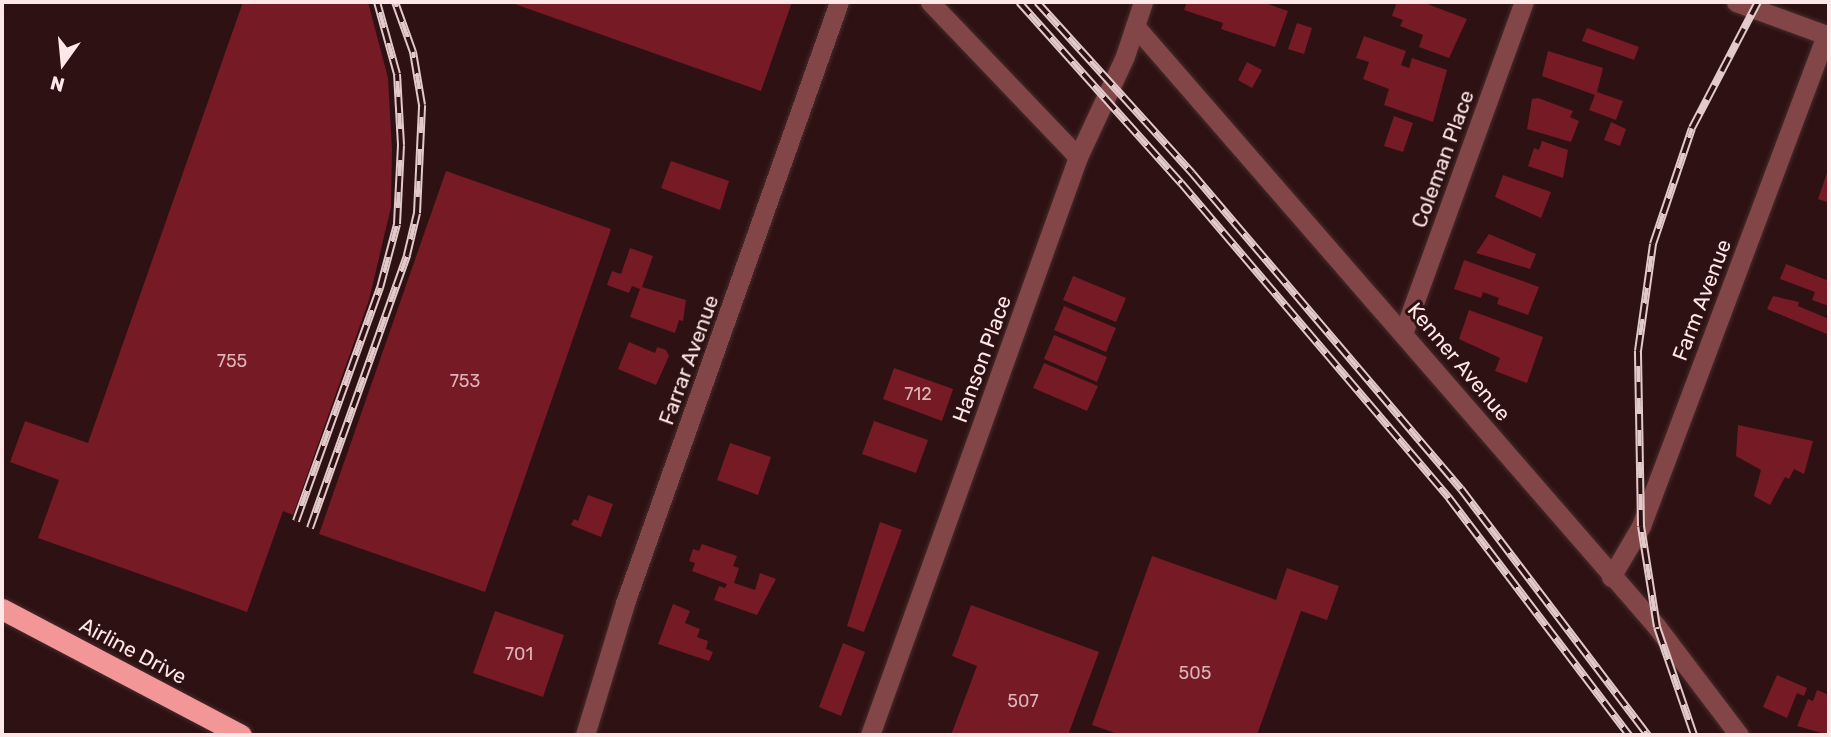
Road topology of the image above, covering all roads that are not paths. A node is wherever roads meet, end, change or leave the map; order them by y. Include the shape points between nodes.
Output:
1 (839, 2) edge
2 (930, 2) edge
3 (1143, 2) edge
4 (1524, 2) edge
5 (1736, 2) edge
6 (1135, 26) junction
7 (1828, 35) edge
8 (1078, 157) junction
9 (1404, 331) junction
10 (1611, 577) junction
11 (2, 610) edge
12 (241, 735) edge
13 (585, 735) edge
14 (870, 735) edge
15 (1739, 735) edge

1 - 13 street, Farrar Avenue via 625,603
2 - 8 street
3 - 6 street, Hanson Place
4 - 9 street, Coleman Place
5 - 7 street
6 - 8 street, Hanson Place
6 - 9 street, Kenner Avenue
7 - 10 street, Farm Avenue via 1641,526
8 - 14 street, Hanson Place
9 - 10 street, Kenner Avenue
10 - 15 street, Kenner Avenue via 1657,627
11 - 12 highway, Airline Drive

